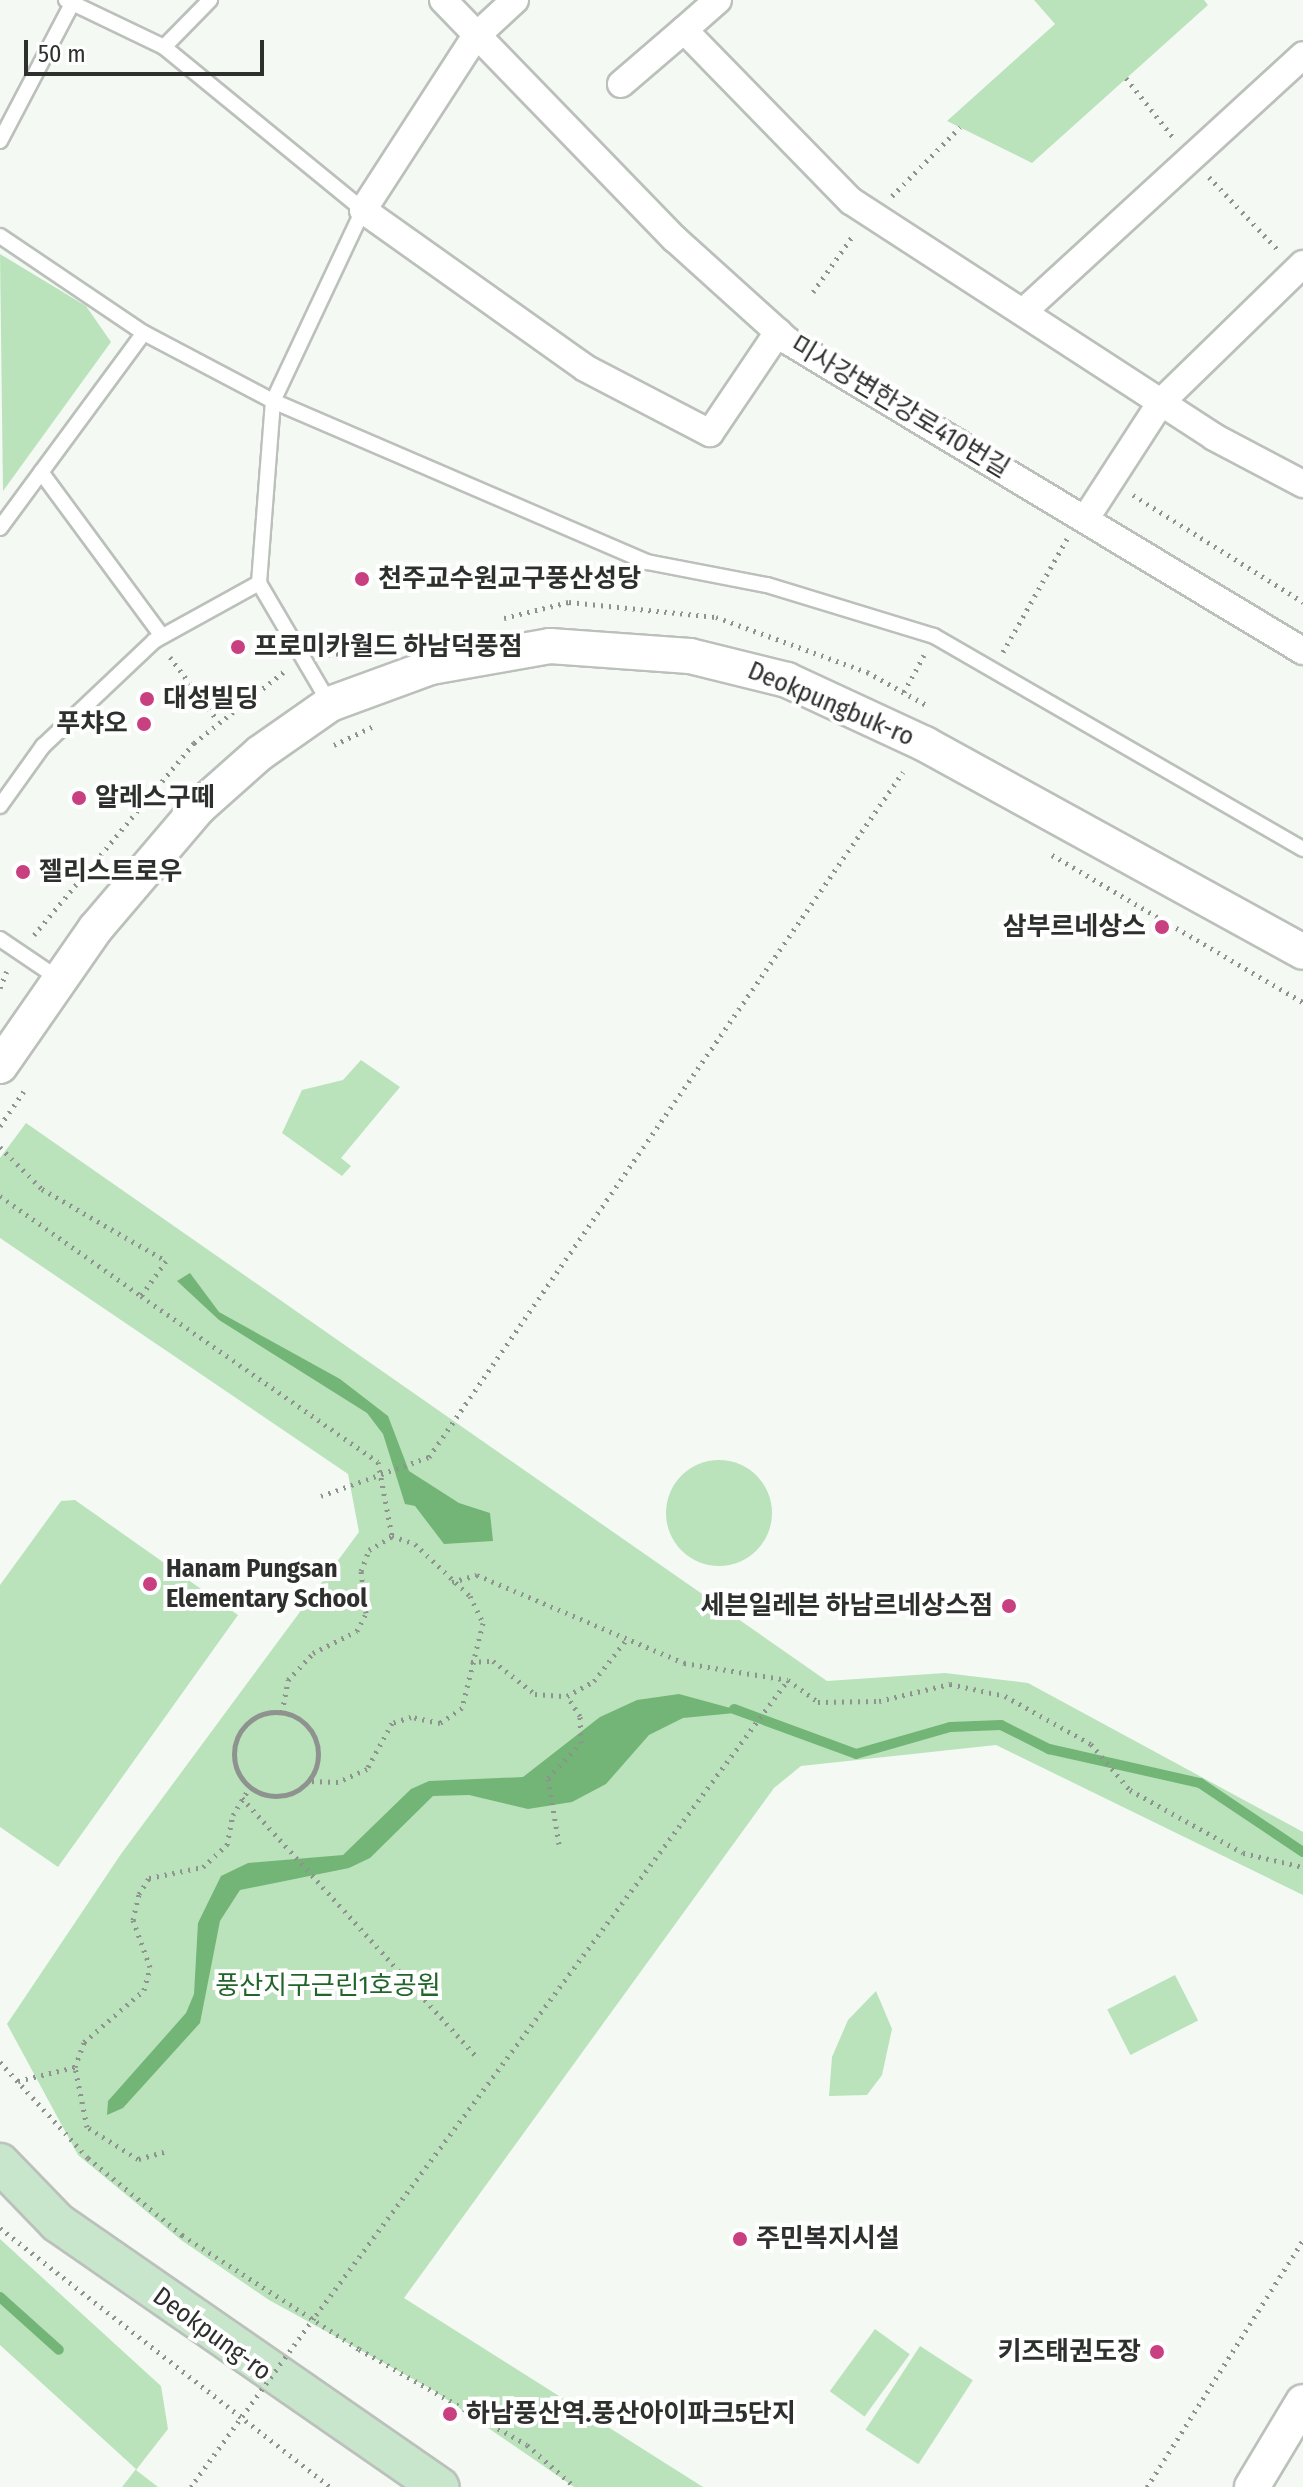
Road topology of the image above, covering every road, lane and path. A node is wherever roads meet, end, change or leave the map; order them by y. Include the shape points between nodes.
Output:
1 (210, 0) edge
2 (443, 0) edge
3 (515, 0) edge
4 (718, 0) edge
5 (68, 3) edge
6 (684, 30) junction
7 (475, 37) junction
8 (164, 47) junction
9 (1303, 55) edge
10 (621, 84) dead end
11 (0, 141) edge
12 (363, 210) junction
13 (0, 236) edge
14 (1303, 264) edge
15 (1023, 312) junction
16 (778, 332) junction
17 (144, 333) junction
18 (273, 401) junction
19 (1161, 402) junction
20 (41, 472) junction
21 (1135, 479) dead end
22 (1303, 484) edge
23 (1077, 526) junction
24 (0, 528) edge
25 (259, 583) junction
26 (1303, 602) edge
27 (162, 636) junction
28 (934, 636) junction
29 (1303, 651) edge
30 (167, 653) dead end
31 (288, 664) dead end
32 (993, 670) junction
33 (904, 692) dead end
34 (330, 704) junction
35 (392, 718) dead end
36 (218, 721) junction
37 (321, 751) dead end
38 (891, 765) dead end
39 (903, 772) junction
40 (916, 778) dead end
41 (0, 806) edge
42 (1035, 845) dead end
43 (1303, 849) edge
44 (29, 934) dead end
45 (0, 939) edge
46 (1303, 952) edge
47 (6, 965) dead end
48 (59, 979) junction
49 (0, 988) edge
50 (1303, 1002) edge
51 (0, 1066) edge
52 (34, 1077) dead end
53 (0, 1126) edge
54 (0, 1147) edge
55 (0, 1196) edge
56 (141, 1296) junction
57 (379, 1475) junction
58 (321, 1496) dead end
59 (392, 1536) junction
60 (451, 1582) junction
61 (626, 1640) junction
62 (471, 1662) junction
63 (788, 1680) junction
64 (567, 1696) junction
65 (282, 1712) junction
66 (309, 1781) junction
67 (249, 1788) junction
68 (242, 1798) junction
69 (559, 1844) dead end
70 (1303, 1867) edge
71 (478, 2058) dead end
72 (0, 2062) edge
73 (75, 2067) junction
74 (18, 2081) junction
75 (164, 2152) dead end
76 (0, 2163) edge
77 (0, 2228) edge
78 (1303, 2240) edge
79 (1303, 2402) edge
80 (193, 2484) edge
81 (330, 2487) edge
82 (439, 2487) edge
83 (575, 2487) edge
84 (1147, 2487) edge
85 (1252, 2487) edge

1 - 8 lane
2 - 7 street, 미사강변한강로410번길
3 - 7 street
4 - 6 street
5 - 8 lane
5 - 11 lane
6 - 10 street
6 - 15 street via 851,201
7 - 12 street
7 - 16 street, 미사강변한강로410번길
8 - 12 lane
9 - 15 street
12 - 16 street via 585,368 710,433
12 - 18 lane
13 - 17 lane
14 - 19 street
15 - 19 street
16 - 23 street, 미사강변한강로410번길 via 829,370
17 - 18 lane
17 - 20 lane
18 - 25 lane
18 - 28 lane via 647,562 767,585
19 - 22 street
19 - 23 street
20 - 24 lane
20 - 27 lane
21 - 26 path via 1133,497 1141,503
23 - 29 street, 미사강변한강로410번길
23 - 32 path
25 - 27 lane
25 - 34 lane
27 - 41 lane via 43,746
28 - 32 lane
28 - 33 path
30 - 36 path
31 - 36 path via 285,674
32 - 43 lane
34 - 46 street, Deokpungbuk-ro via 431,667 550,646 599,645 739,664 925,744
34 - 48 street, Deokpungbuk-ro via 198,808
35 - 37 path
36 - 44 path via 159,781 43,932
38 - 39 path
39 - 40 path
39 - 57 path via 429,1457
42 - 50 path
45 - 48 lane
47 - 49 path
48 - 51 street, Deokpungbuk-ro
52 - 53 path
54 - 56 path via 19,1168 166,1261
55 - 56 path
56 - 57 path via 378,1462
57 - 58 path
57 - 59 path
59 - 60 path via 415,1544
59 - 65 path via 369,1550 361,1571 366,1613 357,1631 313,1653 288,1680
60 - 61 path via 477,1575
60 - 62 path via 470,1596 483,1623
61 - 63 path via 684,1663
61 - 64 path via 594,1681
62 - 64 path via 493,1661 535,1694
62 - 66 path via 462,1708 440,1723 411,1717 392,1723 367,1769 338,1782
63 - 70 path via 818,1702 879,1701 950,1684 1005,1696 1091,1744 1130,1790 1243,1853
63 - 80 path, bridge
64 - 69 path via 580,1716 581,1743 548,1778
65 - 66 path via 301,1719 317,1741
65 - 67 path via 261,1714 239,1732 234,1759
66 - 67 path via 286,1795
67 - 68 path
68 - 71 path
68 - 73 path via 227,1845 203,1867 149,1878 139,1894 133,1920 150,1967 144,1990 84,2042
72 - 74 path
73 - 74 path
73 - 75 path via 87,2127 109,2148 138,2159
74 - 83 path via 88,2158 182,2235 359,2349 527,2445
76 - 82 main road, Deokpung-ro via 58,2223
77 - 81 path
78 - 84 path
79 - 85 street

